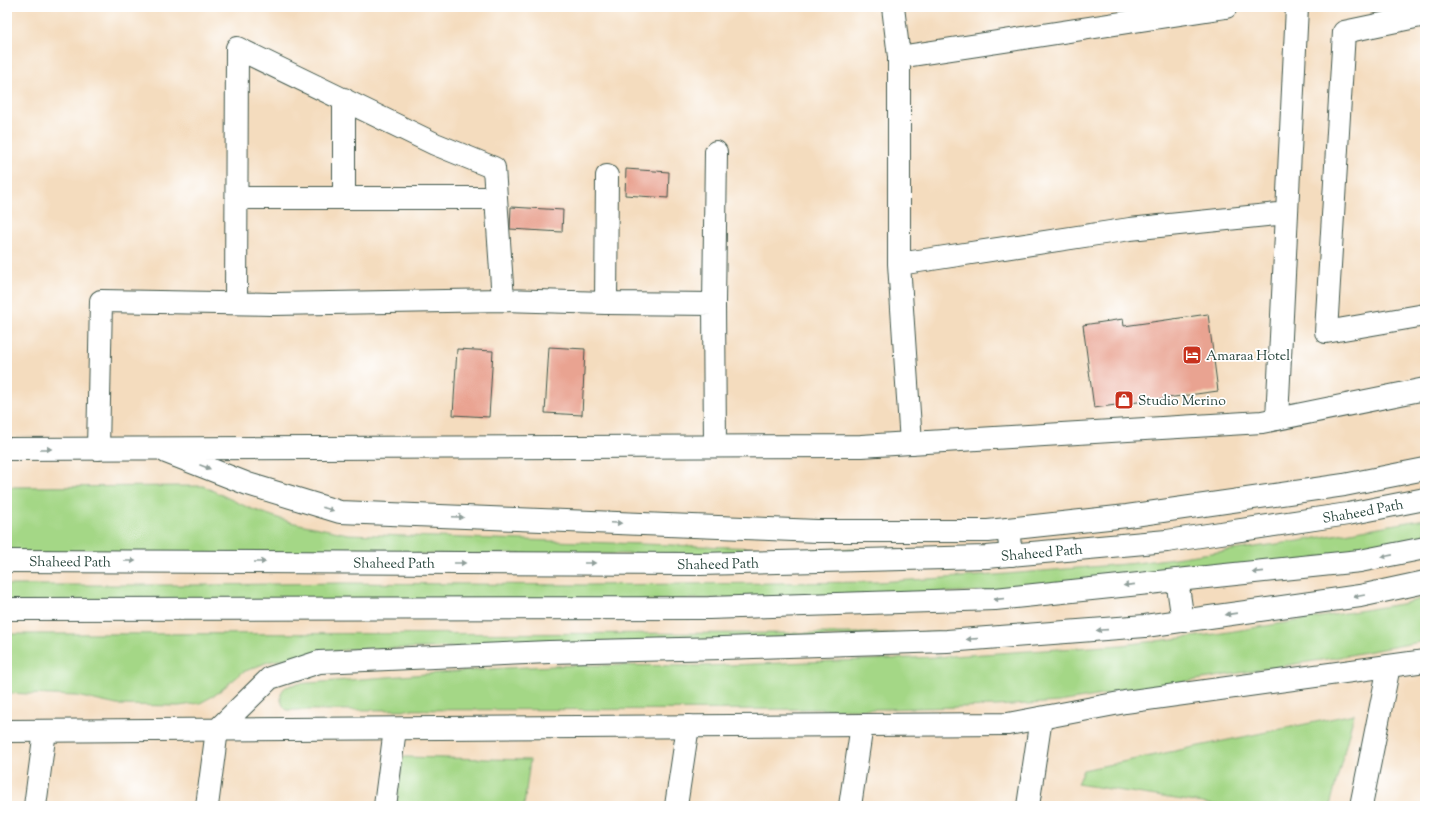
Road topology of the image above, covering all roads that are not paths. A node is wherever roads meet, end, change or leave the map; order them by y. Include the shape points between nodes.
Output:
1 (893, 7) edge
2 (1226, 7) edge
3 (1297, 7) edge
4 (1425, 14) edge
5 (899, 57) junction
6 (344, 99) junction
7 (716, 152) dead end
8 (608, 176) dead end
9 (237, 198) junction
10 (344, 198) junction
11 (496, 198) junction
12 (1287, 213) junction
13 (899, 264) junction
14 (503, 300) junction
15 (236, 303) junction
16 (606, 303) junction
17 (714, 304) junction
18 (1425, 315) edge
19 (1425, 389) edge
20 (1277, 419) junction
21 (911, 443) junction
22 (715, 446) junction
23 (156, 448) junction
24 (7, 449) edge
25 (98, 449) junction
26 (1425, 469) edge
27 (1425, 499) edge
28 (1008, 529) junction
29 (1425, 548) edge
30 (1011, 555) junction
31 (7, 560) edge
32 (1178, 580) junction
33 (1425, 582) edge
34 (7, 609) edge
35 (1183, 621) junction
36 (1425, 661) edge
37 (1389, 666) junction
38 (1041, 718) junction
39 (862, 725) junction
40 (688, 726) junction
41 (395, 729) junction
42 (217, 730) junction
43 (7, 731) edge
44 (46, 731) junction
45 (35, 806) edge
46 (206, 806) edge
47 (385, 806) edge
48 (676, 806) edge
49 (850, 806) edge
50 (1028, 806) edge
51 (1361, 806) edge

1 - 5 main road
2 - 5 main road
3 - 12 main road
4 - 18 main road via 1344,32 1326,332
5 - 13 main road
6 - 9 main road via 238,48
6 - 10 main road
6 - 11 main road via 435,144 494,168
7 - 17 main road
8 - 16 main road
9 - 10 main road
9 - 15 main road
10 - 11 main road
11 - 14 main road
12 - 13 main road via 1130,229
12 - 20 main road
13 - 21 main road
14 - 15 main road
14 - 16 main road
15 - 25 main road via 101,301
16 - 17 main road
17 - 22 main road
19 - 20 main road
20 - 21 main road via 1262,422
21 - 22 main road via 861,446
22 - 23 main road
23 - 25 main road
23 -> 28 main road via 248,484 340,512 817,531
24 -> 25 main road
26 - 28 main road via 1344,486 1158,512
27 - 30 main road, Shaheed Path via 1348,514 1167,541
28 - 30 main road
29 -> 32 main road via 1360,561
31 -> 30 main road, Shaheed Path via 700,564
32 -> 34 main road via 995,599 709,608
32 - 35 main road
33 -> 35 main road via 1360,596
35 -> 42 main road via 947,641 549,652 319,662 270,678
36 - 37 main road
37 - 38 main road via 1125,702
37 - 51 main road
38 - 39 main road via 1008,724
38 - 50 main road
39 - 40 main road
39 - 49 main road
40 - 41 main road
40 - 48 main road
41 - 42 main road
41 - 47 main road
42 - 44 main road
42 - 46 main road
43 - 44 main road
44 - 45 main road

